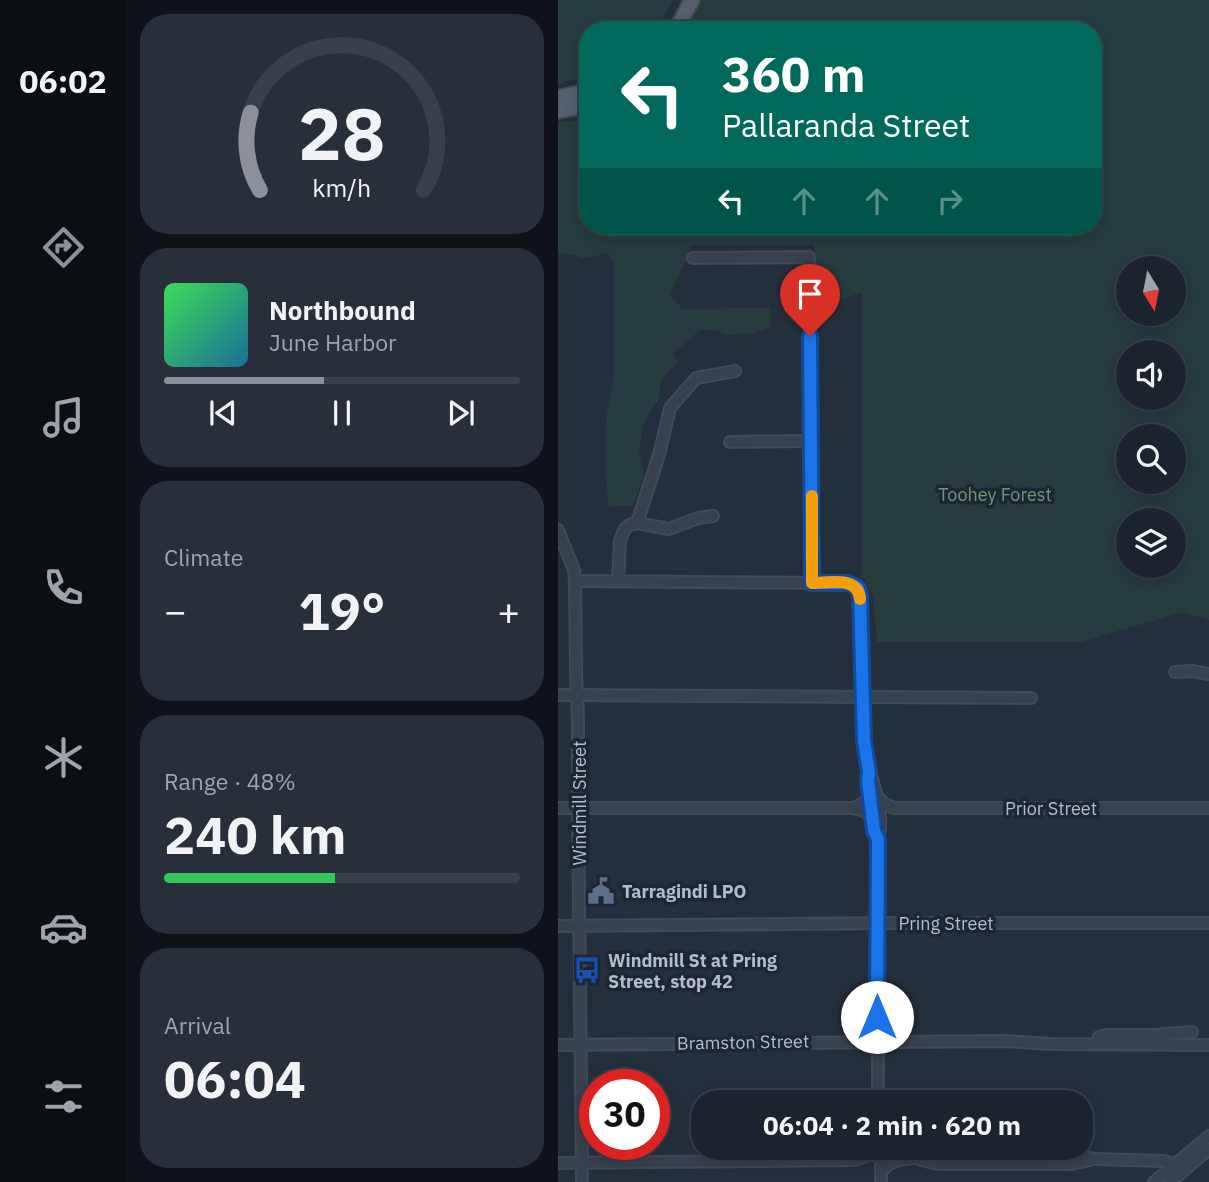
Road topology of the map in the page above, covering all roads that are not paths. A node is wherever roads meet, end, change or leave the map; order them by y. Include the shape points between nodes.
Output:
1 (692, 0) edge
2 (681, 21) edge
3 (579, 93) edge
4 (558, 98) edge
5 (579, 108) edge
6 (558, 111) edge
7 (693, 258) dead end
8 (735, 371) dead end
9 (811, 441) junction
10 (730, 442) dead end
11 (713, 516) dead end
12 (637, 523) junction
13 (558, 530) edge
14 (575, 581) junction
15 (618, 581) junction
16 (812, 583) junction
17 (1175, 672) dead end
18 (1209, 674) edge
19 (558, 695) edge
20 (577, 695) junction
21 (863, 697) junction
22 (1031, 698) dead end
23 (873, 797) junction
24 (578, 807) junction
25 (558, 808) edge
26 (854, 808) junction
27 (894, 808) junction
28 (1209, 808) edge
29 (876, 819) junction
30 (877, 923) junction
31 (1209, 923) edge
32 (558, 926) edge
33 (580, 926) junction
34 (1192, 1032) dead end
35 (877, 1041) junction
36 (581, 1044) junction
37 (1097, 1044) junction
38 (558, 1045) edge
39 (1209, 1045) edge
40 (878, 1090) edge
41 (1209, 1136) edge
42 (1209, 1149) edge
43 (1093, 1158) edge
44 (855, 1160) joint
45 (899, 1160) edge
46 (558, 1163) edge
47 (582, 1163) junction
48 (1178, 1169) junction
49 (878, 1176) edge
50 (582, 1182) edge
51 (1154, 1182) edge
52 (1170, 1182) edge

1 - 2 main road
3 - 4 main road
5 - 6 main road
7 - 9 street via 809,257
8 - 12 street via 696,378 670,408
9 - 10 street
9 - 16 street
11 - 12 street via 669,528
12 - 15 street via 622,534
13 - 14 street, Windmill Street
14 - 15 street
14 - 20 street, Windmill Street
15 - 16 street
16 - 21 street via 856,586
17 - 18 street
19 - 20 street
20 - 21 street
20 - 24 street, Windmill Street
21 - 22 street
21 - 23 street
23 - 26 street
23 - 27 street
23 - 29 street
24 - 25 street
24 - 26 street
24 - 33 street, Windmill Street
26 - 29 street
27 - 28 street, Prior Street
27 - 29 street
29 - 30 street via 880,831
30 - 31 street, Pring Street
30 - 33 street, Pring Street
30 - 35 street
32 - 33 street, Pring Street
33 - 36 street, Windmill Street
34 - 37 street, Bramston Street via 1106,1035 1099,1037
35 - 36 street, Bramston Street
35 - 37 street, Bramston Street
35 - 40 street
36 - 38 street, Bramston Street
36 - 47 street, Windmill Street
37 - 39 street, Bramston Street
41 - 48 street
42 - 48 street
43 - 48 street via 1164,1161
44 - 47 street
44 - 49 street
45 - 49 street
46 - 47 street
47 - 50 street, Windmill Street
48 - 51 street
48 - 52 street

